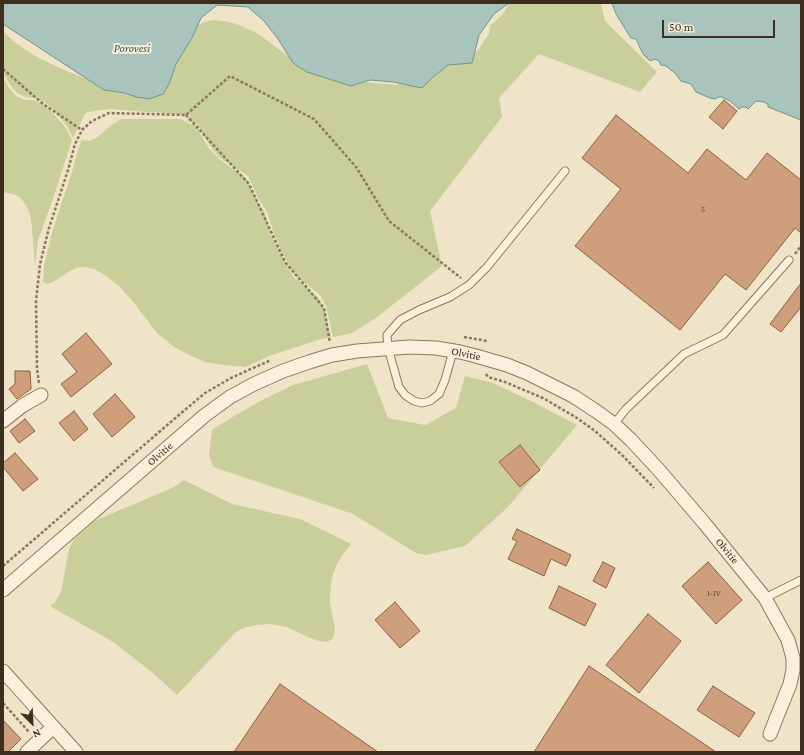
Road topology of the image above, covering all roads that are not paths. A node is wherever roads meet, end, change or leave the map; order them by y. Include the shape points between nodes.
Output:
1 (565, 171) dead end
2 (790, 260) dead end
3 (388, 348) junction
4 (453, 351) junction
5 (40, 395) road end
6 (3, 421) edge
7 (614, 424) junction
8 (801, 580) edge
9 (3, 590) edge
10 (764, 598) junction
11 (3, 671) edge
12 (53, 727) junction
13 (770, 734) dead end
14 (27, 752) edge
15 (76, 752) edge

1 - 3 lane via 487,267 469,285 450,297 400,320 387,335
2 - 7 lane via 723,335 684,354 626,409
3 - 4 street, Olvitie via 436,348
3 - 4 lane via 399,387 409,398 422,403 439,394
3 - 9 street, Olvitie via 332,355 254,384 230,397 204,416
4 - 7 street, Olvitie via 507,365 550,384 573,396
5 - 6 street
7 - 10 street, Olvitie via 658,469
8 - 10 lane
10 - 13 street, Olvitie via 788,640 793,658 790,684
11 - 12 street
12 - 14 street
12 - 15 street

